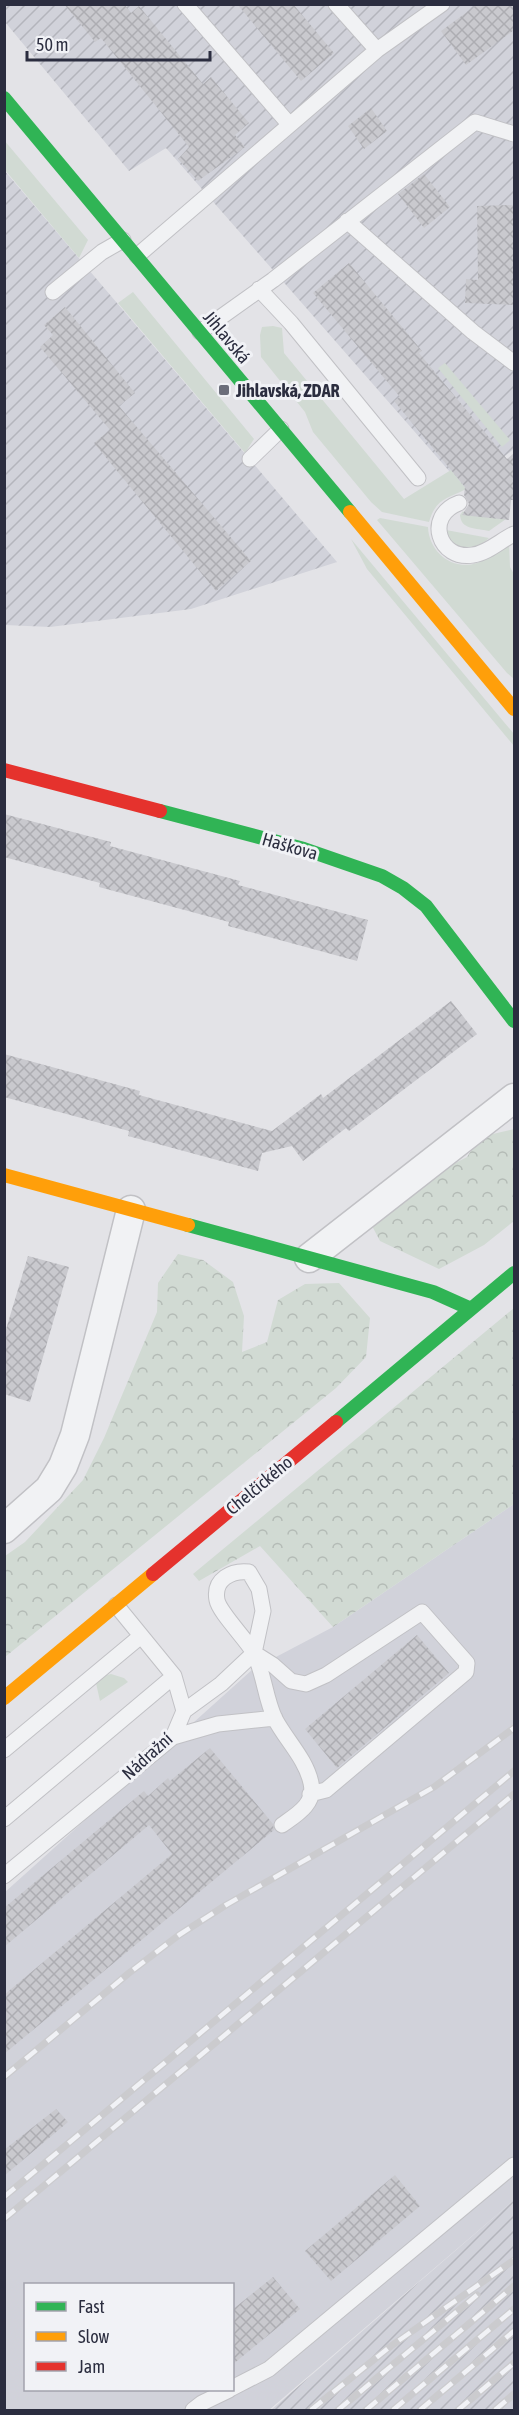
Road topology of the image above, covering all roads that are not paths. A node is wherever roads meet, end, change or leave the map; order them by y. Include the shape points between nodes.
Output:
1 (185, 4) edge
2 (336, 4) edge
3 (442, 4) edge
4 (377, 50) junction
5 (4, 98) edge
6 (289, 124) junction
7 (514, 134) edge
8 (347, 221) junction
9 (123, 240) junction
10 (136, 256) junction
11 (259, 289) junction
12 (53, 292) dead end
13 (200, 332) junction
14 (514, 363) edge
15 (281, 429) junction
16 (250, 459) dead end
17 (418, 478) dead end
18 (459, 503) dead end
19 (514, 534) edge
20 (514, 709) edge
21 (4, 770) edge
22 (514, 1021) edge
23 (514, 1098) edge
24 (4, 1175) edge
25 (131, 1210) junction
26 (309, 1258) junction
27 (514, 1273) edge
28 (471, 1309) junction
29 (4, 1529) edge
30 (116, 1605) junction
31 (141, 1636) junction
32 (254, 1653) junction
33 (174, 1676) junction
34 (4, 1698) edge
35 (184, 1711) junction
36 (275, 1718) junction
37 (173, 1737) junction
38 (4, 1750) edge
39 (310, 1794) junction
40 (4, 1819) edge
41 (282, 1825) dead end
42 (4, 1876) edge
43 (514, 2165) edge
44 (234, 2387) edge
45 (227, 2391) edge
46 (193, 2410) edge

1 - 6 lane
2 - 4 lane
3 - 4 lane
4 - 6 lane
5 - 9 street, Jihlavská
6 - 10 lane
7 - 8 lane via 475,122
8 - 11 lane
8 - 14 lane
9 - 10 street, Jihlavská
9 - 12 lane
10 - 13 street, Jihlavská
11 - 13 lane
11 - 17 lane via 291,322
13 - 15 street, Jihlavská
15 - 16 lane
15 - 20 street, Jihlavská
18 - 19 lane via 442,514 438,531 445,546 453,552 471,556
21 - 22 street, Haškova via 304,849 382,876 426,906
23 - 26 street
24 - 25 street
25 - 26 street
25 - 29 street via 75,1434 63,1466 49,1489
26 - 28 street via 433,1292
27 - 28 street, Chelčického
28 - 30 street, Chelčického
30 - 31 lane
30 - 34 street, Chelčického
31 - 33 lane
31 - 38 lane
32 - 32 lane via 217,1601 224,1577 236,1571 249,1572 259,1589 263,1611
32 - 35 lane
32 - 36 lane
32 - 39 lane via 291,1681 306,1684 422,1612 466,1663 466,1672 326,1790
33 - 35 lane
33 - 40 lane
35 - 37 lane, Nádražní
36 - 37 lane via 218,1724
36 - 39 lane via 301,1758 312,1784
37 - 42 lane, Nádražní
39 - 41 lane via 303,1810
43 - 44 lane via 269,2369
45 - 46 lane

